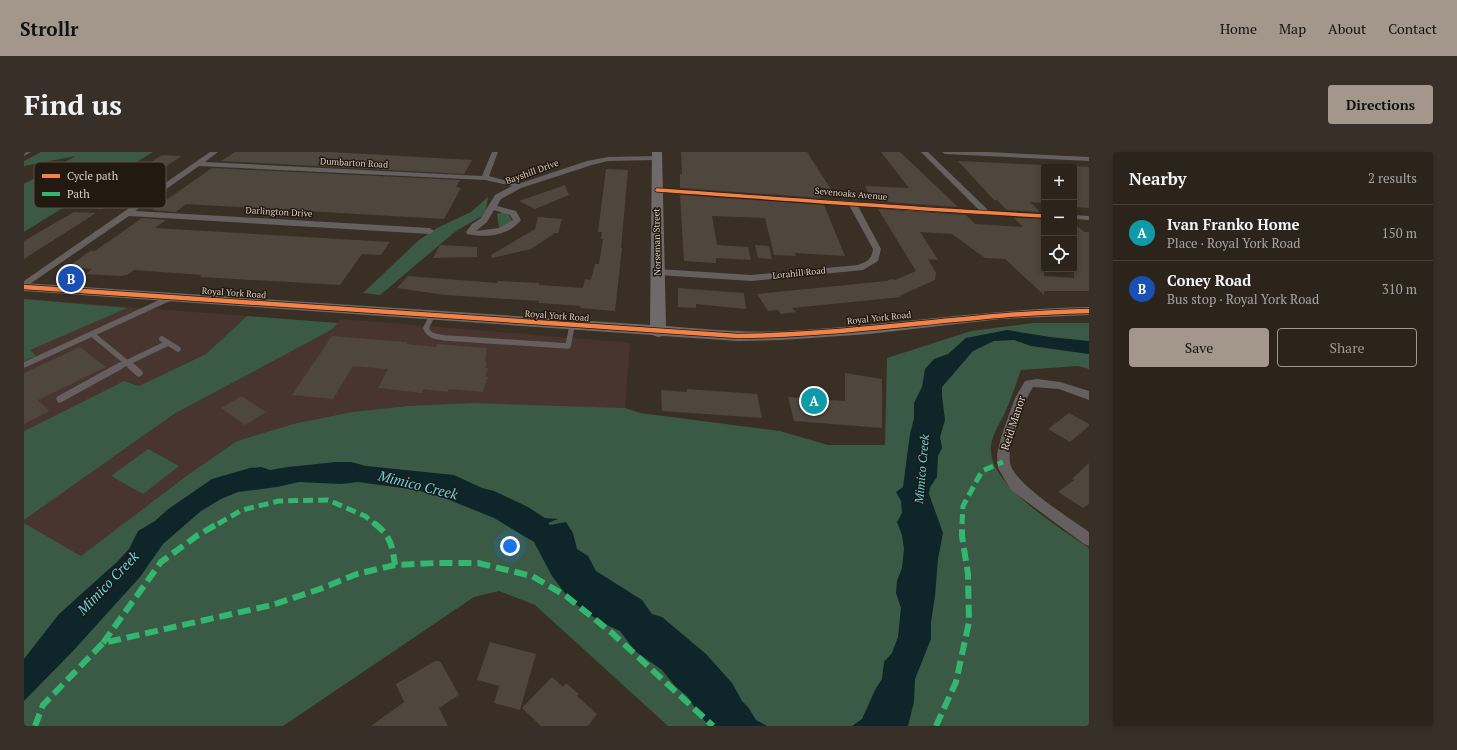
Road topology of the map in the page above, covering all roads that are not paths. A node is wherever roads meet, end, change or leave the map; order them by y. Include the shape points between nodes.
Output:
1 (28, 152) edge
2 (215, 152) edge
3 (496, 152) edge
4 (924, 152) edge
5 (945, 152) edge
6 (24, 154) edge
7 (657, 155) edge
8 (1089, 159) edge
9 (198, 164) junction
10 (485, 178) junction
11 (166, 186) edge
12 (518, 186) junction
13 (657, 190) junction
14 (852, 203) junction
15 (133, 208) edge
16 (492, 208) junction
17 (987, 212) junction
18 (126, 213) junction
19 (1041, 216) edge
20 (1077, 217) edge
21 (1089, 218) edge
22 (430, 231) dead end
23 (658, 272) junction
24 (24, 286) edge
25 (170, 298) junction
26 (1089, 311) edge
27 (432, 316) junction
28 (572, 326) junction
29 (658, 332) junction
30 (92, 334) junction
31 (162, 339) dead end
32 (168, 343) junction
33 (178, 349) dead end
34 (126, 363) junction
35 (24, 365) edge
36 (139, 373) dead end
37 (1089, 396) edge
38 (60, 399) dead end
39 (1089, 540) edge

1 - 6 street
2 - 9 street
3 - 10 street
4 - 17 street
5 - 8 street
7 - 12 street, Bayshill Drive via 599,160
7 - 13 main road, Norseman Street
9 - 10 street, Dumbarton Road
9 - 11 street
10 - 12 street, Dumbarton Road
12 - 16 street, Bayshill Drive via 498,197
13 - 14 street, Sevenoaks Avenue
13 - 23 main road, Norseman Street
14 - 17 street, Sevenoaks Avenue
14 - 23 street, Lorahill Road via 877,249 875,261 860,268 752,278
15 - 18 street
16 - 16 street, Bayshill Drive via 484,220 470,232 497,231 515,224 517,220 513,213
17 - 19 street, Sevenoaks Avenue
18 - 22 street, Darlington Drive
18 - 24 street
20 - 21 street
23 - 29 main road, Norseman Street
24 - 25 main road, Royal York Road
25 - 27 main road, Royal York Road
25 - 30 lane
26 - 29 main road, Royal York Road via 1004,314 769,337
27 - 28 main road, Royal York Road
27 - 28 lane via 426,332 446,338 568,346
28 - 29 main road, Royal York Road
30 - 34 lane
30 - 35 lane
31 - 32 lane
32 - 33 lane
32 - 34 lane
34 - 36 lane
34 - 38 lane
37 - 39 street, Reid Manor via 1051,383 1029,384 1021,395 1003,462 1008,476 1016,486

